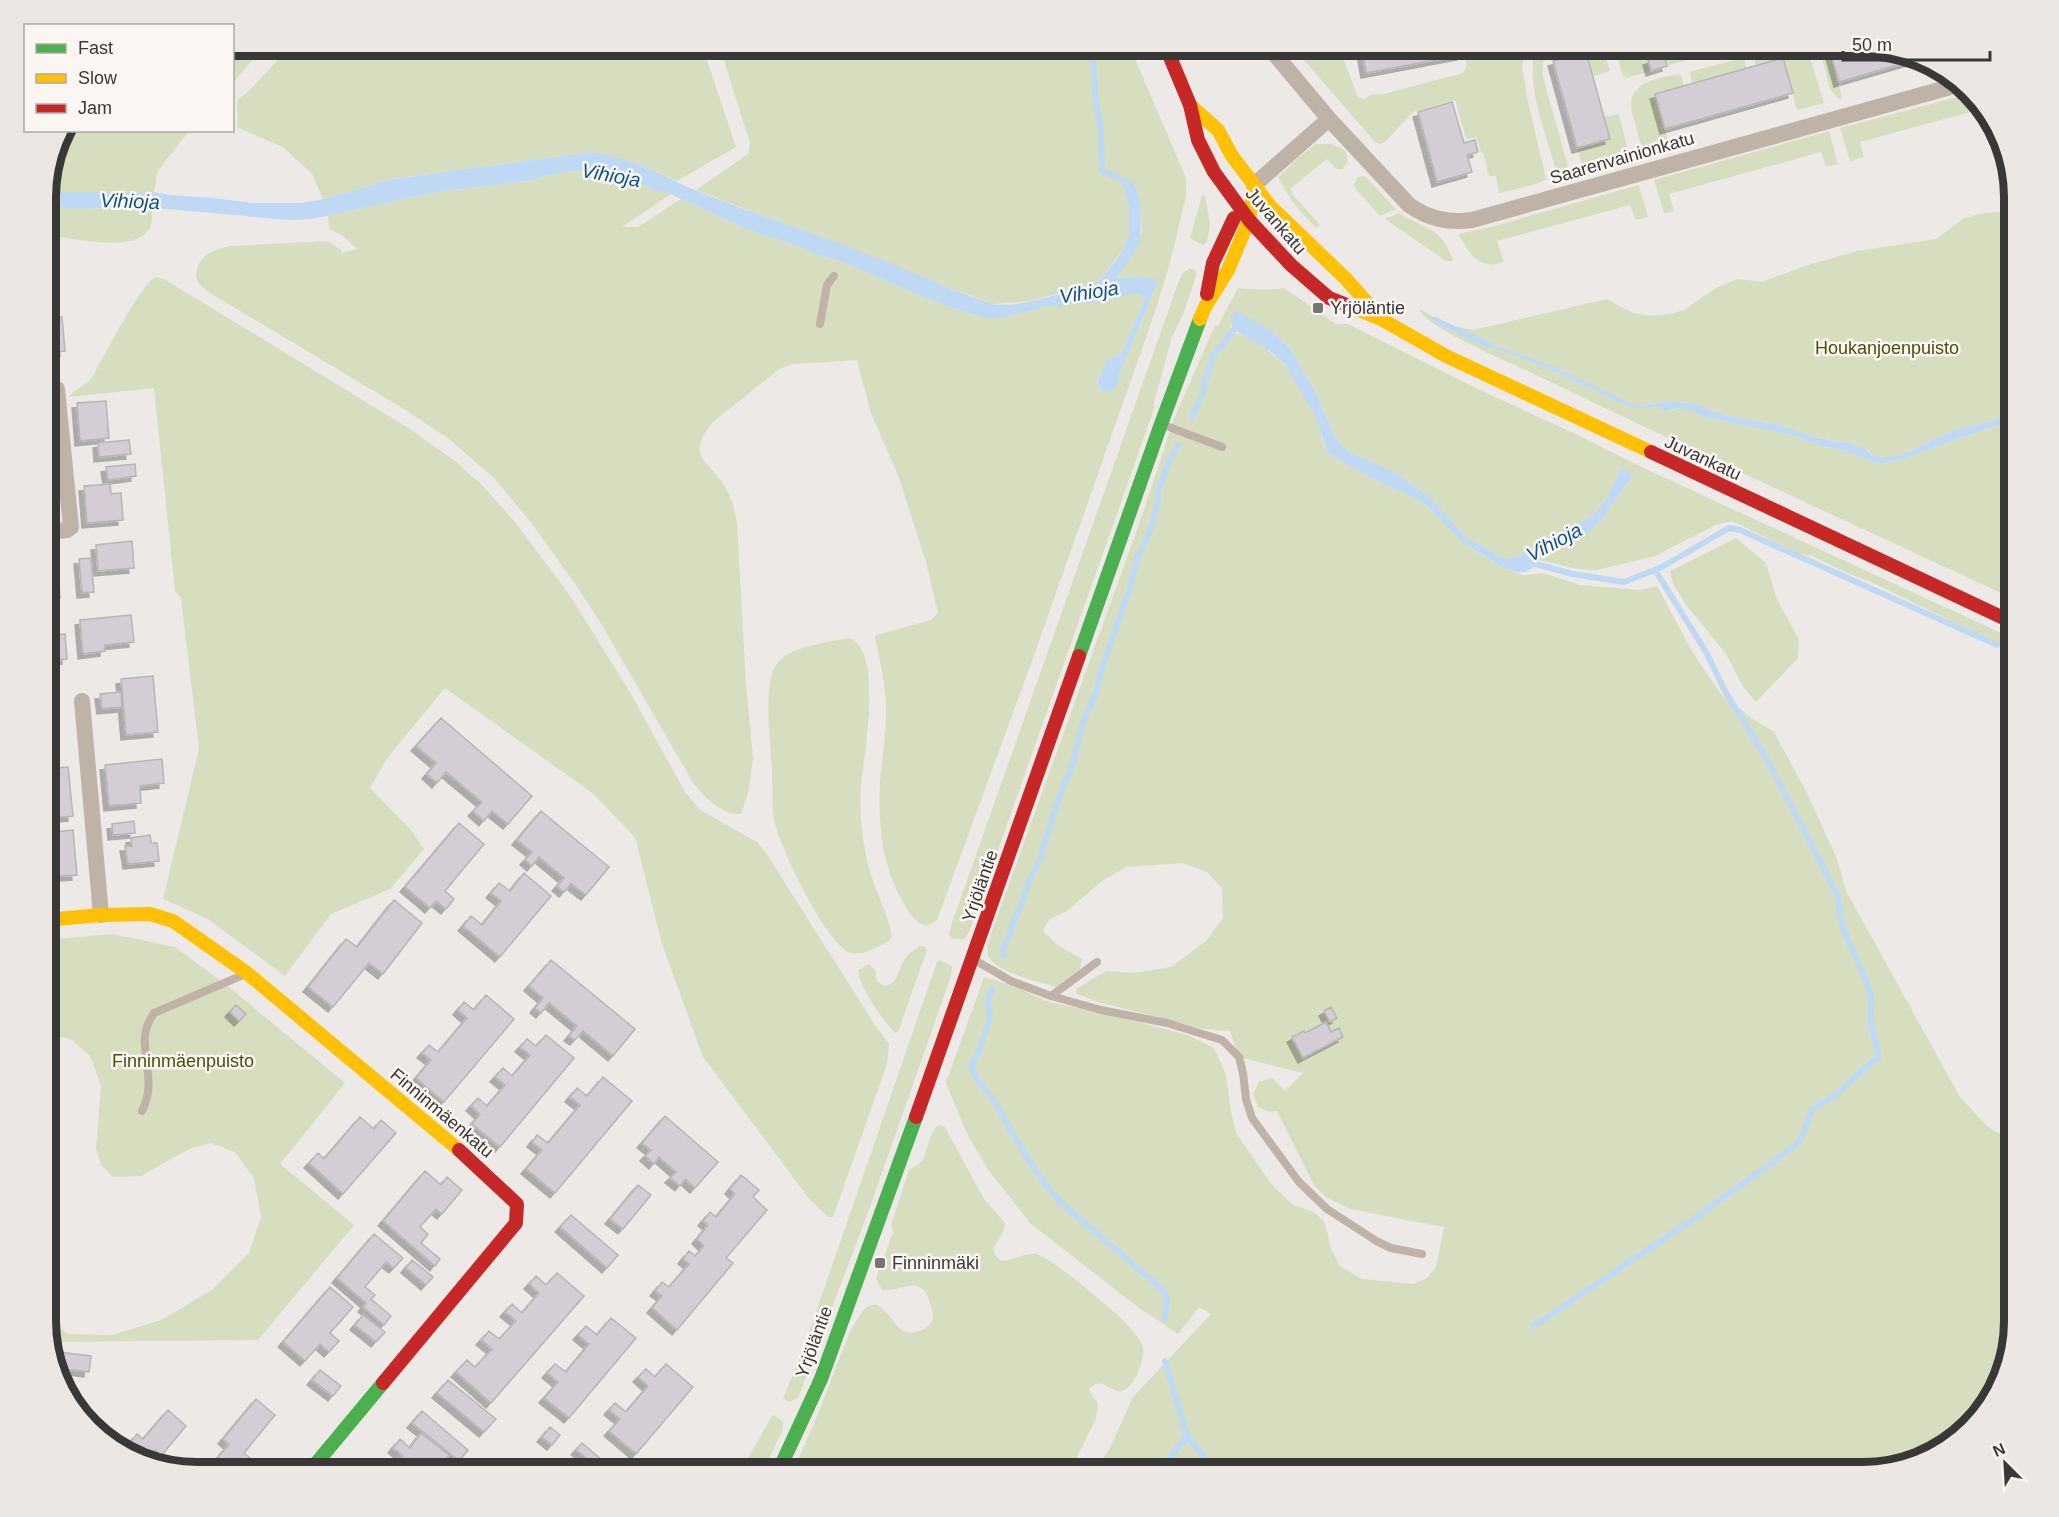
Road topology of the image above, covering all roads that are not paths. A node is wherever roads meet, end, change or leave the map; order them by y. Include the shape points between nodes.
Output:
1 (1170, 56) edge
2 (1275, 56) edge
3 (1950, 87) edge
4 (1190, 105) junction
5 (1329, 118) junction
6 (1254, 185) junction
7 (1239, 207) junction
8 (1248, 220) junction
9 (834, 276) dead end
10 (1205, 307) junction
11 (1381, 319) junction
12 (820, 324) dead end
13 (56, 424) edge
14 (1161, 424) junction
15 (1222, 447) dead end
16 (56, 531) edge
17 (2004, 618) edge
18 (82, 702) dead end
19 (101, 915) junction
20 (56, 919) edge
21 (973, 959) junction
22 (1097, 962) dead end
23 (246, 973) junction
24 (1051, 996) junction
25 (142, 1111) dead end
26 (1422, 1254) dead end
27 (317, 1462) edge
28 (783, 1462) edge

1 - 4 main road, Juvankatu
2 - 5 street, Saarenvainionkatu
3 - 5 street, Saarenvainionkatu via 1455,222 1422,214 1409,205
4 - 6 main road, Juvankatu via 1218,130
4 - 7 main road, Juvankatu via 1198,140 1214,172
5 - 6 street
6 - 7 main road, Yrjöläntie
6 - 8 main road, Yrjöläntie
6 - 11 main road, Juvankatu
7 - 8 main road, Juvankatu
7 - 10 main road, Yrjöläntie via 1213,263
8 - 10 main road, Yrjöläntie via 1228,270
8 - 11 main road, Juvankatu via 1329,298
9 - 12 lane via 827,285
10 - 14 main road, Yrjöläntie
11 - 17 main road, Juvankatu via 1457,361
13 - 16 street via 71,527
14 - 15 lane
14 - 21 main road, Yrjöläntie
18 - 19 street
19 - 20 main road, Finninmäenkatu
19 - 23 main road, Finninmäenkatu via 150,914 173,921
21 - 24 lane via 1011,981
21 - 28 main road, Yrjöläntie via 821,1379
22 - 24 lane
23 - 25 lane via 154,1012 145,1035 150,1092
23 - 27 main road, Finninmäenkatu via 471,1160 517,1204 516,1223
24 - 26 lane via 1222,1040 1239,1057 1252,1118 1299,1182 1327,1209 1378,1242

